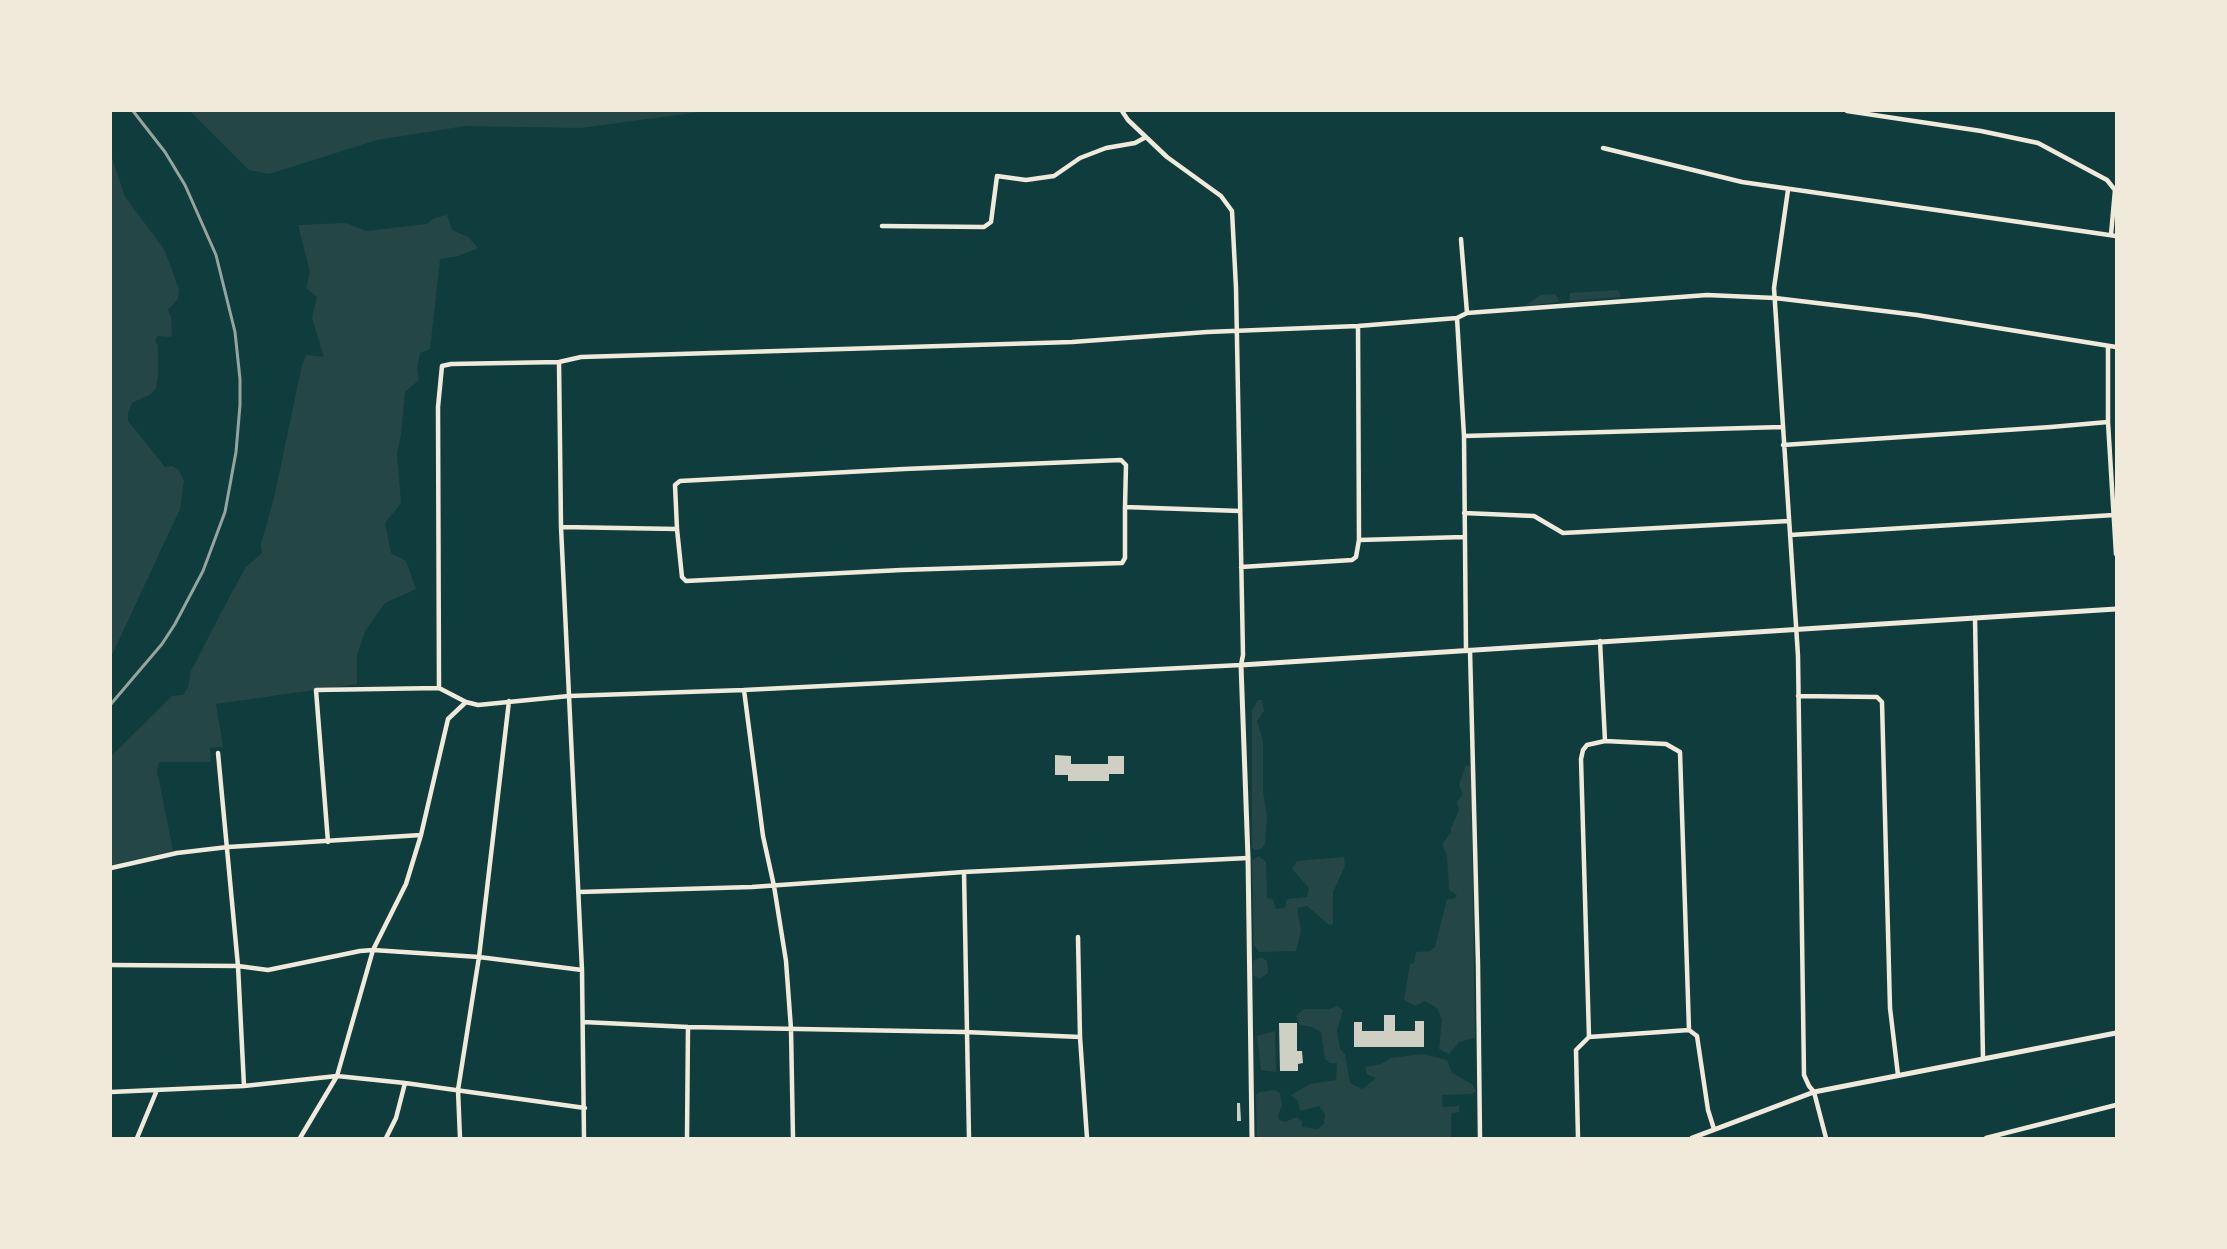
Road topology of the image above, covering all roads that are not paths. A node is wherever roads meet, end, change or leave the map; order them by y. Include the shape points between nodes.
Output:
1 (1122, 111) edge
2 (1847, 111) edge
3 (1146, 137) junction
4 (1603, 148) dead end
5 (1788, 190) junction
6 (882, 226) dead end
7 (2114, 235) edge
8 (1461, 239) dead end
9 (1775, 298) junction
10 (1467, 313) junction
11 (1457, 318) junction
12 (1358, 326) junction
13 (1236, 331) junction
14 (2108, 346) junction
15 (2116, 347) edge
16 (559, 362) junction
17 (2108, 422) junction
18 (1782, 427) junction
19 (1464, 436) junction
20 (1783, 445) junction
21 (1125, 507) junction
22 (1239, 511) junction
23 (1464, 513) junction
24 (2114, 515) junction
25 (1789, 521) junction
26 (561, 527) junction
27 (677, 529) junction
28 (1790, 535) junction
29 (1464, 537) junction
30 (1359, 540) junction
31 (2116, 554) edge
32 (1241, 567) junction
33 (2116, 609) edge
34 (1975, 618) junction
35 (1796, 629) junction
36 (1600, 641) junction
37 (1468, 651) junction
38 (1241, 665) junction
39 (439, 688) junction
40 (744, 690) junction
41 (570, 696) junction
42 (1798, 696) junction
43 (508, 701) junction
44 (466, 702) junction
45 (1605, 741) junction
46 (218, 753) dead end
47 (421, 836) junction
48 (328, 842) junction
49 (228, 848) junction
50 (1248, 858) junction
51 (111, 867) edge
52 (964, 872) junction
53 (774, 886) junction
54 (579, 892) junction
55 (1078, 937) dead end
56 (373, 950) junction
57 (479, 957) junction
58 (111, 964) edge
59 (238, 966) junction
60 (582, 970) junction
61 (583, 1022) junction
62 (688, 1027) junction
63 (791, 1029) junction
64 (1689, 1030) junction
65 (965, 1032) junction
66 (2116, 1033) edge
67 (1080, 1037) junction
68 (1589, 1037) junction
69 (1983, 1059) junction
70 (1899, 1075) junction
71 (337, 1076) junction
72 (405, 1083) junction
73 (244, 1086) junction
74 (158, 1090) junction
75 (458, 1090) junction
76 (111, 1092) edge
77 (1814, 1092) junction
78 (2116, 1105) edge
79 (585, 1108) junction
80 (1714, 1129) junction
81 (137, 1138) edge
82 (300, 1138) edge
83 (386, 1138) edge
84 (460, 1138) edge
85 (584, 1138) edge
86 (687, 1138) edge
87 (793, 1138) edge
88 (969, 1138) edge
89 (1087, 1138) edge
90 (1252, 1138) edge
91 (1480, 1138) edge
92 (1578, 1138) edge
93 (1692, 1138) edge
94 (1826, 1138) edge
95 (1986, 1138) edge

1 - 3 street
2 - 7 street via 2038,143 2107,180 2115,190
3 - 6 street via 1080,158 1054,176 1026,180 997,176 991,222 984,227
3 - 13 street via 1221,196 1232,210
4 - 5 street
5 - 7 street
5 - 9 street
8 - 10 street
9 - 10 street via 1707,295
9 - 14 street via 1917,315
9 - 18 street
10 - 11 street
11 - 12 street
11 - 19 street
12 - 13 street
12 - 30 street
13 - 16 street via 1072,342 581,357
13 - 22 street
14 - 15 street
14 - 17 street
16 - 26 street
16 - 39 street via 442,366 438,408
17 - 20 street
17 - 24 street
18 - 19 street
18 - 20 street
19 - 23 street
20 - 25 street
21 - 22 street
21 - 27 street via 1126,465 1120,460 904,469 680,481 675,485
21 - 27 street via 1122,563 686,581 682,577
22 - 32 street
23 - 25 street via 1534,516 1563,533
23 - 29 street
24 - 28 street
24 - 31 street
25 - 28 street
26 - 27 street
26 - 41 street
28 - 35 street
29 - 30 street
29 - 37 street
30 - 32 street via 1358,553 1352,560
32 - 38 street
33 - 34 street
34 - 35 street
34 - 69 street
35 - 36 street
35 - 42 street
36 - 37 street
36 - 45 street
37 - 38 street
37 - 91 street via 1476,849
38 - 40 street
38 - 50 street
39 - 44 street
39 - 48 street via 316,690
40 - 41 street
40 - 53 street via 763,836
41 - 43 street
41 - 54 street
42 - 70 street via 1877,697 1882,702 1890,1008
42 - 77 street via 1804,1075
43 - 44 street via 478,705
43 - 57 street
44 - 47 street via 448,719
45 - 64 street via 1666,744 1680,752
45 - 68 street via 1587,745 1581,759
46 - 49 street
47 - 48 street
47 - 56 street via 406,884
48 - 49 street
49 - 51 street via 177,853
49 - 59 street
50 - 52 street
50 - 90 street
52 - 53 street
52 - 65 street
53 - 54 street
53 - 63 street via 786,961
54 - 60 street
55 - 67 street
56 - 57 street
56 - 59 street via 268,970
56 - 71 street
57 - 60 street
57 - 75 street
58 - 59 street
59 - 73 street
60 - 61 street
61 - 62 street
61 - 79 street
62 - 63 street
62 - 86 street
63 - 65 street
63 - 87 street
64 - 68 street
64 - 80 street via 1697,1036
65 - 67 street
65 - 88 street
66 - 69 street
67 - 89 street
68 - 92 street via 1576,1050
69 - 70 street
70 - 77 street
71 - 72 street
71 - 73 street
71 - 82 street
72 - 75 street
72 - 83 street
73 - 74 street
74 - 76 street
74 - 81 street
75 - 79 street
75 - 84 street
77 - 80 street
77 - 94 street
78 - 95 street
79 - 85 street
80 - 93 street

